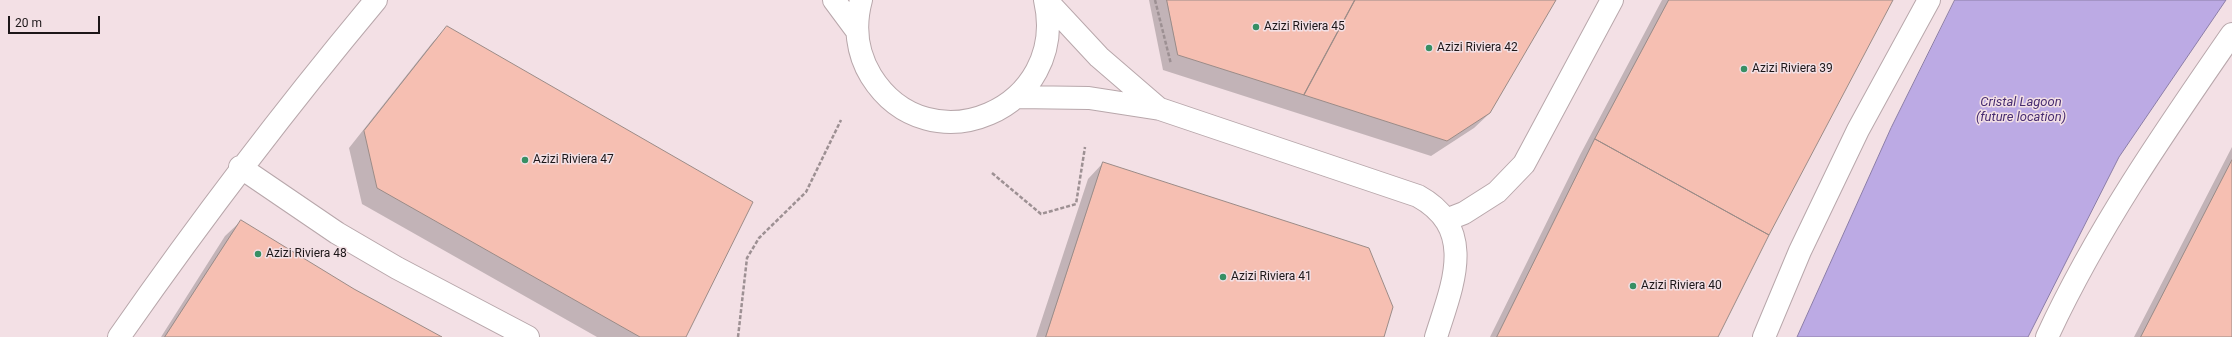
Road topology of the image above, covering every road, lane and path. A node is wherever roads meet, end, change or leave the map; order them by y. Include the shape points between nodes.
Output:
1 (376, 0) edge
2 (834, 0) edge
3 (861, 0) edge
4 (1045, 0) edge
5 (1155, 0) edge
6 (1612, 0) edge
7 (1929, 0) edge
8 (857, 31) junction
9 (2232, 34) edge
10 (1171, 64) dead end
11 (1017, 97) junction
12 (1160, 109) junction
13 (841, 120) dead end
14 (1085, 147) dead end
15 (240, 168) junction
16 (992, 173) dead end
17 (1446, 220) junction
18 (119, 337) edge
19 (528, 337) edge
20 (738, 337) edge
21 (1436, 337) edge
22 (1764, 337) edge
23 (2048, 337) edge

1 - 15 street via 306,82
2 - 8 street
3 - 8 street
4 - 11 street via 1048,34 1045,52 1039,69
4 - 12 street via 1099,57
5 - 10 path
6 - 17 street via 1524,164 1497,192 1464,213
7 - 22 street via 1858,130 1800,250
8 - 11 street via 860,51 877,86 891,100 919,116 944,122 964,121 983,117 1001,109
9 - 23 street via 2133,181 2091,251
11 - 12 street via 1089,98
12 - 17 street via 1418,196 1429,202
13 - 20 path via 806,192 759,238 747,258
14 - 16 path via 1076,204 1041,214
15 - 18 street
15 - 19 street via 337,234
17 - 21 street via 1456,244 1456,263

